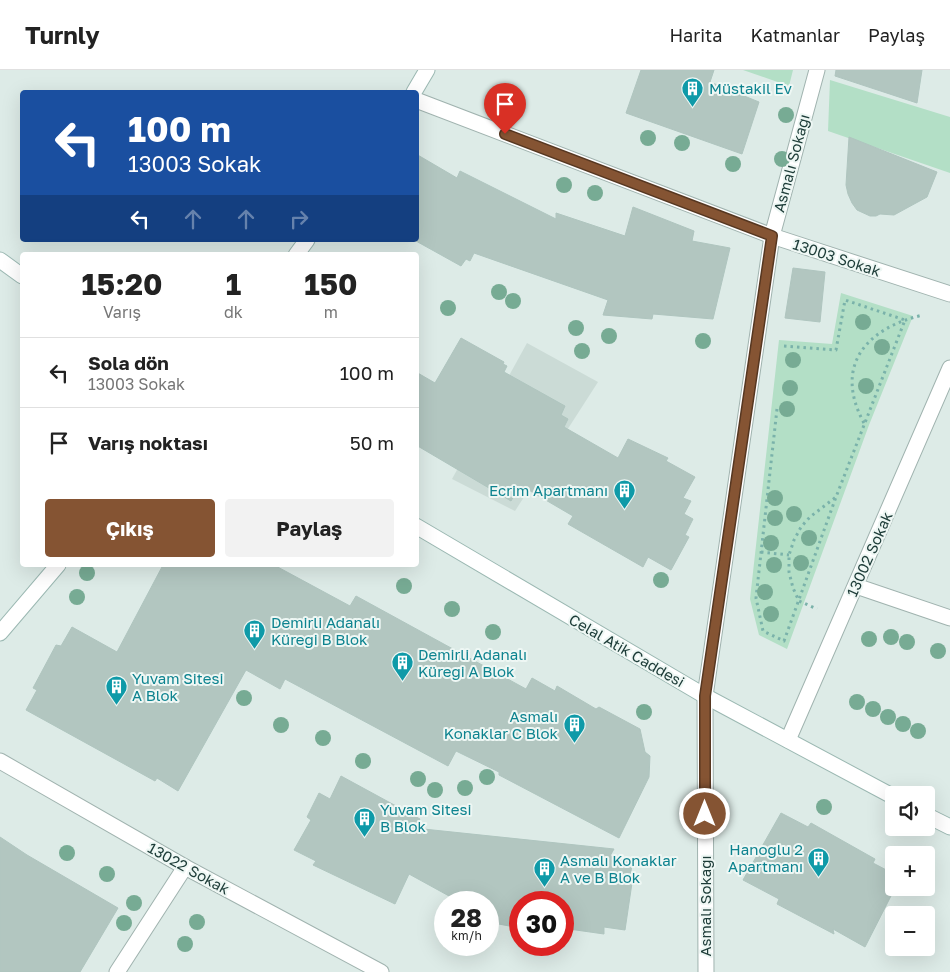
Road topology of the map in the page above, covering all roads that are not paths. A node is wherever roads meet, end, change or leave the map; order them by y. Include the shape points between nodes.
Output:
1 (427, 70) edge
2 (816, 70) edge
3 (415, 90) edge
4 (419, 101) edge
5 (772, 236) junction
6 (0, 260) edge
7 (20, 275) edge
8 (950, 294) edge
9 (950, 368) edge
10 (419, 528) edge
11 (56, 567) edge
12 (856, 586) junction
13 (950, 618) edge
14 (0, 632) edge
15 (705, 696) junction
16 (788, 740) junction
17 (0, 761) edge
18 (885, 792) edge
19 (935, 819) edge
20 (950, 827) edge
21 (185, 867) junction
22 (117, 972) edge
23 (381, 972) edge
24 (706, 972) edge

1 - 3 street
2 - 5 street, Asmalı Sokağı
4 - 5 street, 13003 Sokak
5 - 8 street, 13003 Sokak
5 - 15 street, Asmalı Sokağı
6 - 7 street
9 - 12 street, 13002 Sokak
10 - 15 street, Celal Atik Caddesi
11 - 14 street
12 - 13 street
12 - 16 street, 13002 Sokak
15 - 16 street, Celal Atik Caddesi
15 - 24 street, Asmalı Sokağı
16 - 18 street, Celal Atik Caddesi
17 - 21 street, 13022 Sokak
19 - 20 street
21 - 22 street
21 - 23 street, 13022 Sokak

